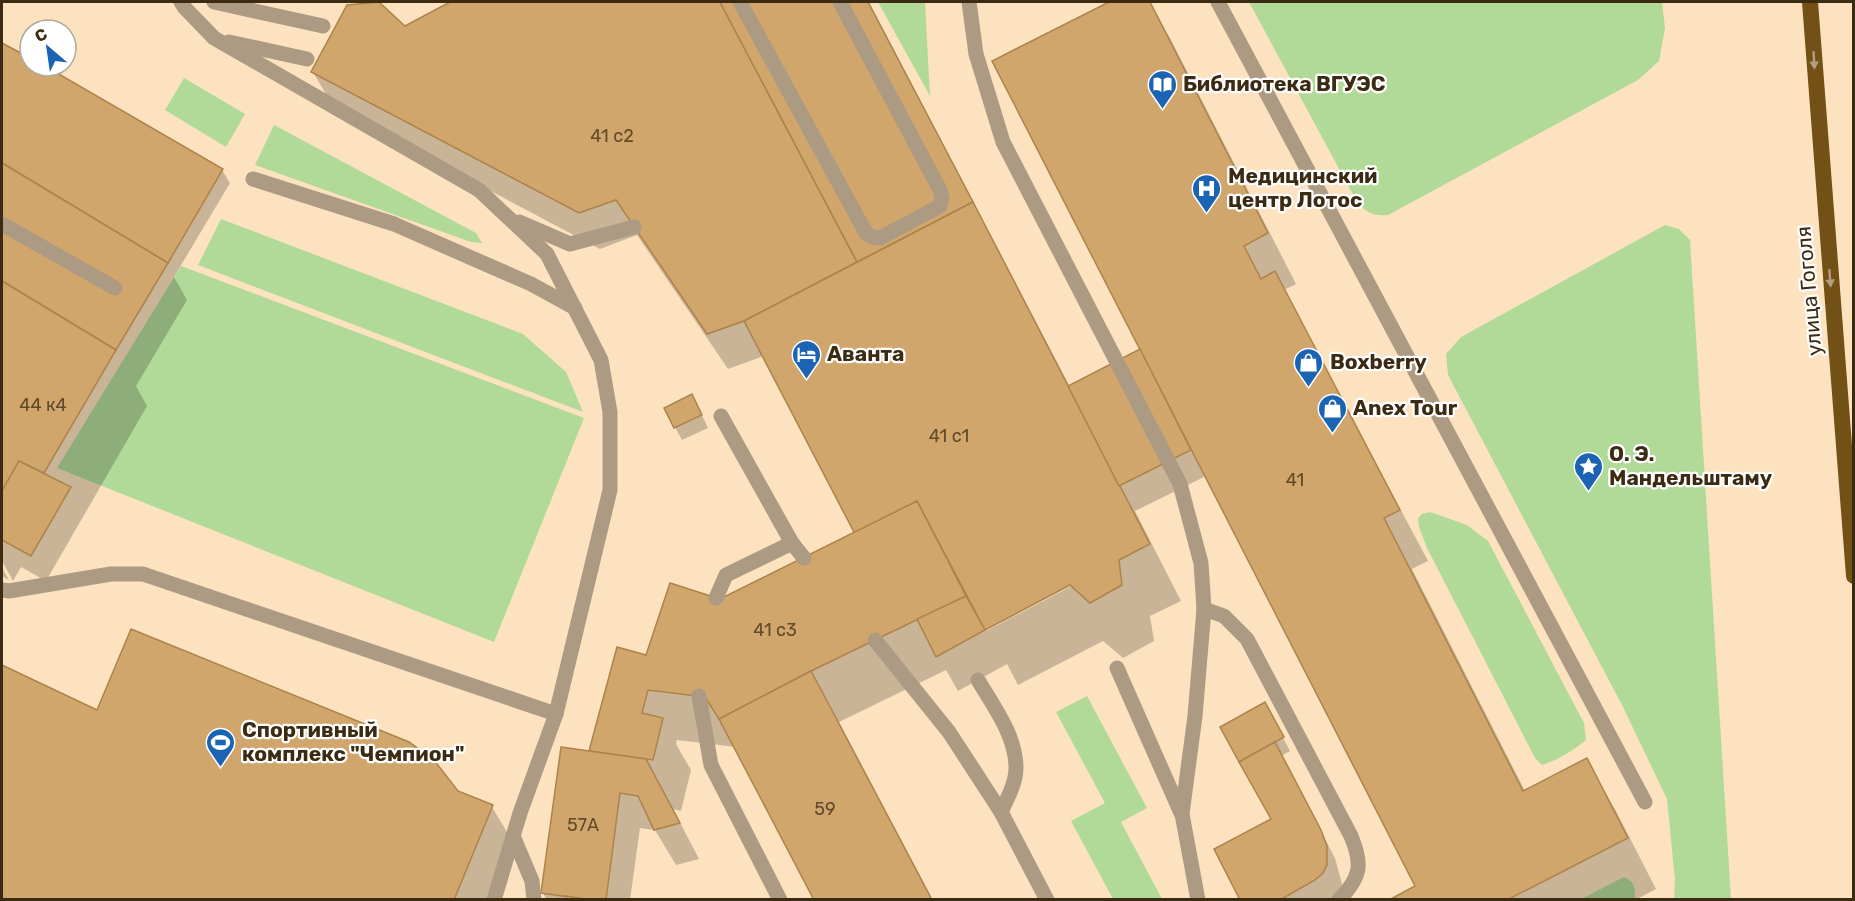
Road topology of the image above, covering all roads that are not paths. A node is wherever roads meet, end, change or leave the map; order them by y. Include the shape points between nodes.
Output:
1 (181, 2) edge
2 (214, 2) edge
3 (740, 2) edge
4 (840, 2) edge
5 (969, 2) edge
6 (1218, 2) edge
7 (1810, 2) edge
8 (323, 26) dead end
9 (214, 38) junction
10 (307, 59) dead end
11 (253, 179) dead end
12 (511, 219) junction
13 (2, 224) edge
14 (634, 227) dead end
15 (115, 288) dead end
16 (575, 308) junction
17 (721, 416) dead end
18 (1852, 525) edge
19 (792, 543) junction
20 (804, 558) dead end
21 (1854, 576) edge
22 (2, 590) edge
23 (716, 598) dead end
24 (1204, 609) junction
25 (875, 640) dead end
26 (1117, 668) dead end
27 (978, 680) dead end
28 (699, 696) dead end
29 (556, 714) junction
30 (1645, 802) dead end
31 (1001, 812) junction
32 (1182, 814) junction
33 (513, 836) junction
34 (494, 900) edge
35 (534, 900) edge
36 (780, 900) edge
37 (1047, 900) edge
38 (1198, 900) edge
39 (1339, 900) edge

1 - 9 lane
2 - 8 lane
3 - 4 lane via 866,233 880,238 940,206 942,198
5 - 24 lane via 976,54 1003,142 1180,484 1201,563
6 - 30 lane
7 -> 18 highway, улица Гоголя
9 - 10 lane
9 - 12 lane via 479,190
11 - 16 lane via 394,224
12 - 14 lane via 570,244
12 - 16 lane via 547,254
13 - 15 lane
16 - 29 lane via 601,360 610,412 610,490
17 - 19 lane
18 - 21 highway, улица Гоголя
19 - 20 lane
19 - 23 lane via 726,575
22 - 29 lane via 111,574 143,574
24 - 32 lane
24 - 39 lane via 1224,616 1247,639 1351,836 1359,870 1352,886
25 - 31 lane via 949,732
26 - 32 lane
27 - 31 lane via 1014,749 1016,770
28 - 36 lane via 711,765
29 - 33 lane
31 - 37 lane
32 - 38 lane
33 - 34 lane
33 - 35 lane via 532,880

